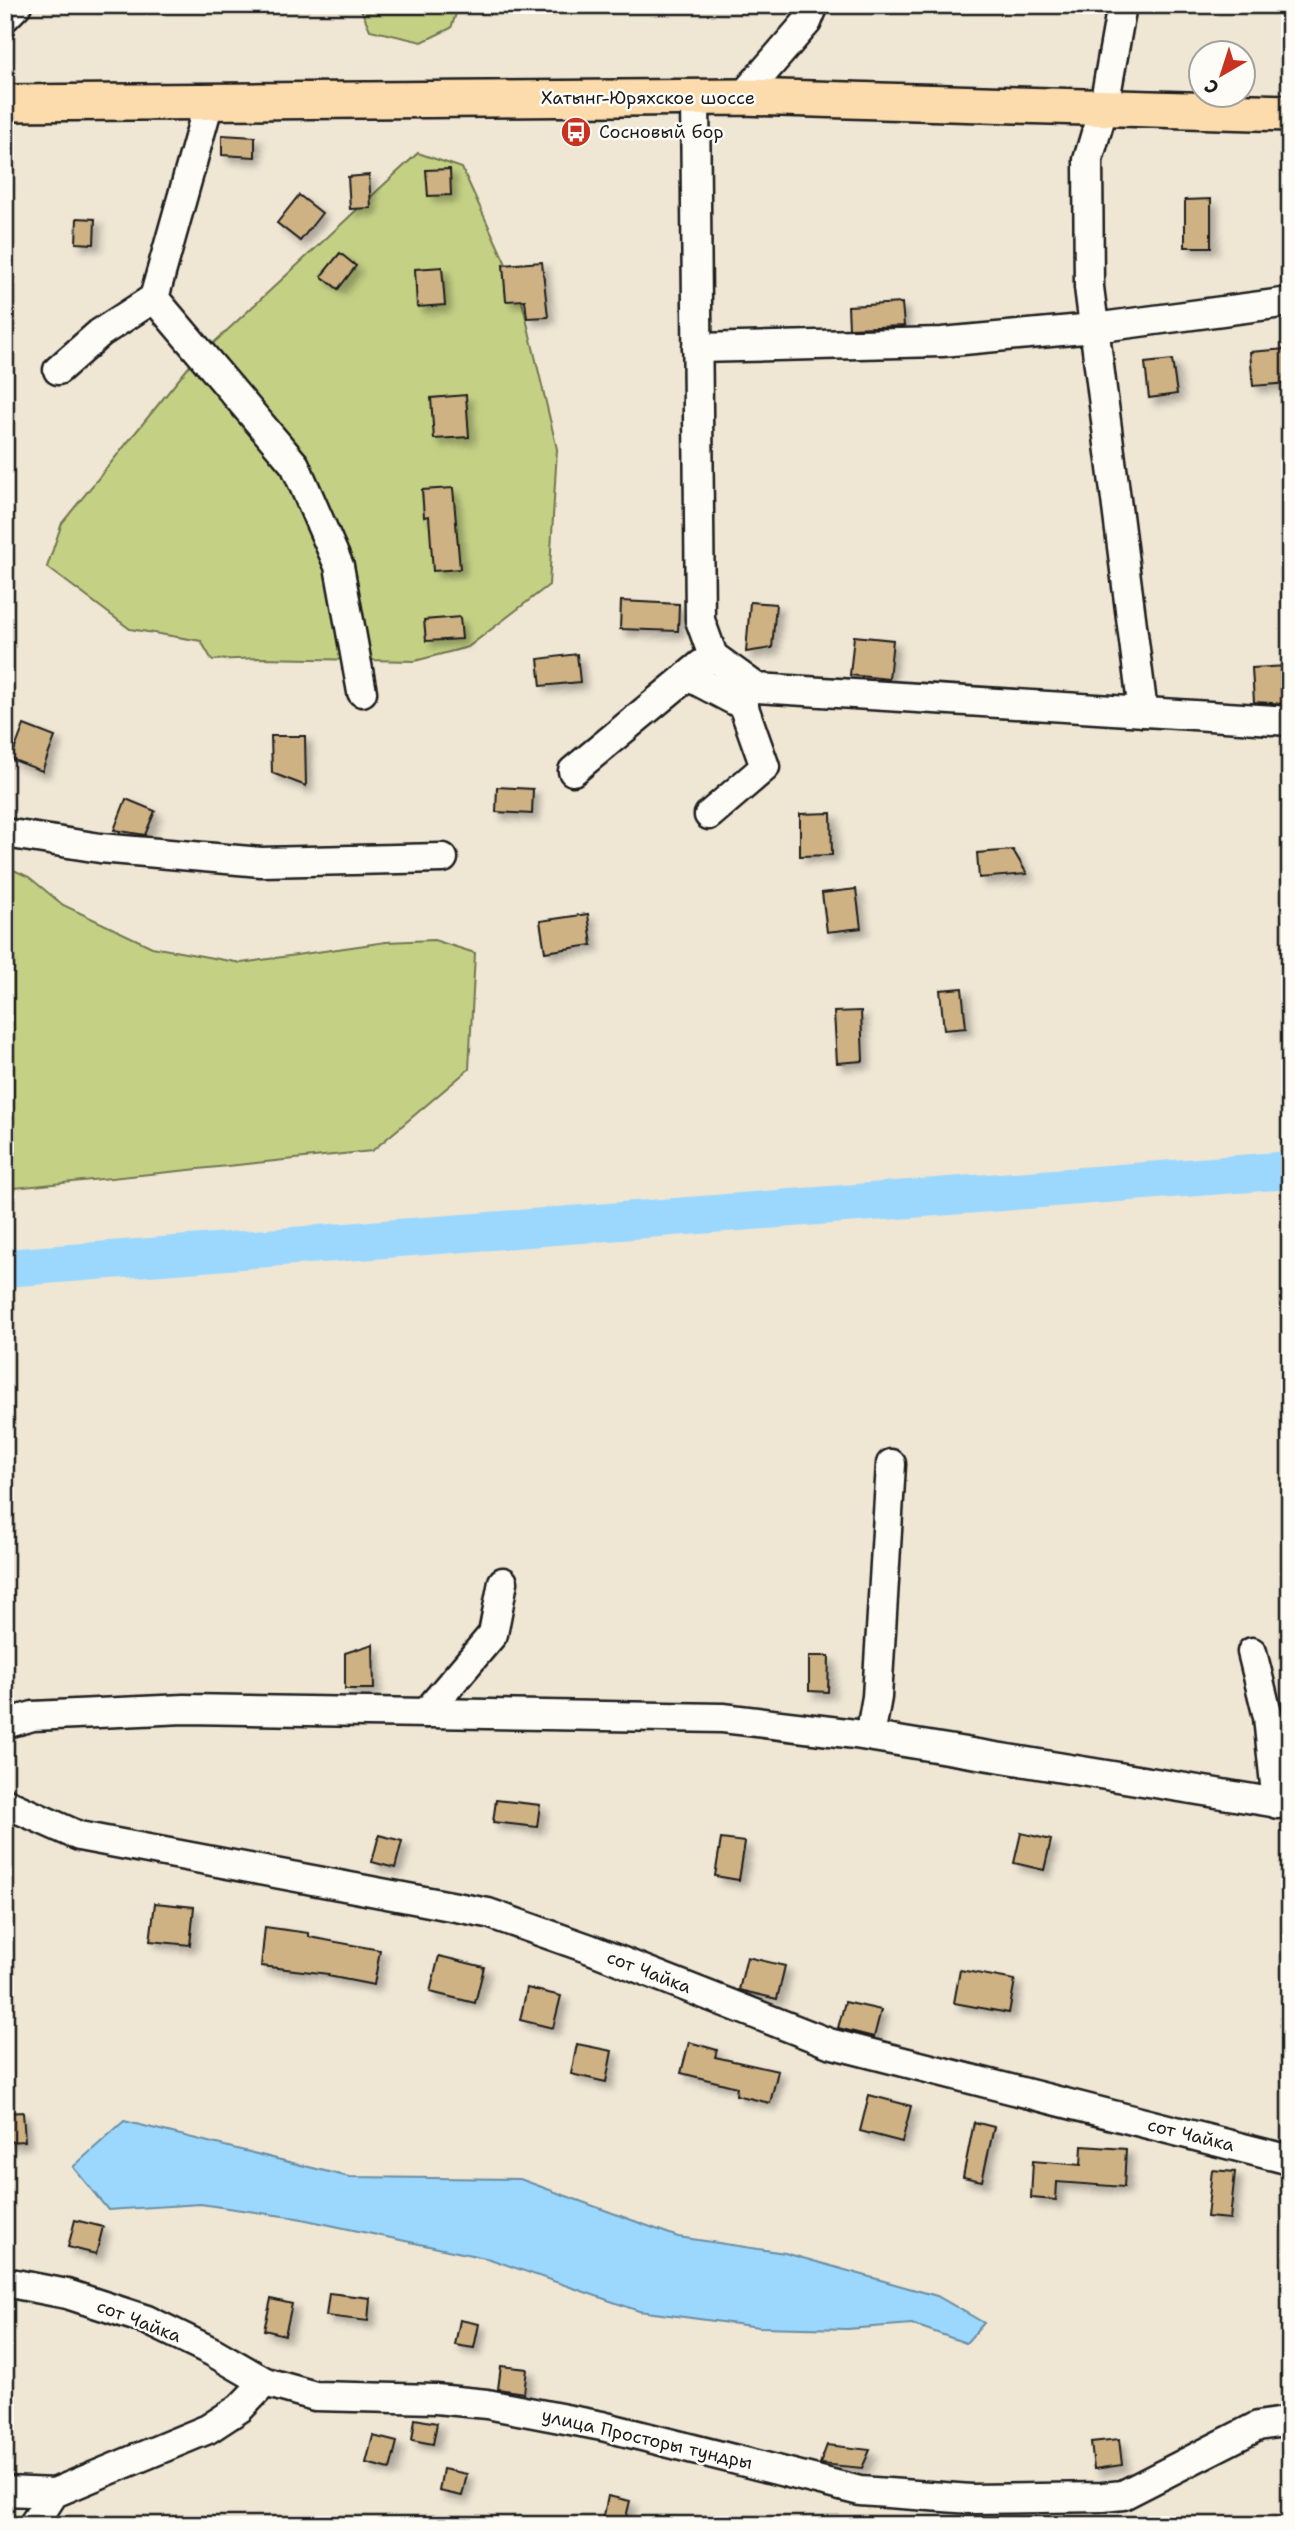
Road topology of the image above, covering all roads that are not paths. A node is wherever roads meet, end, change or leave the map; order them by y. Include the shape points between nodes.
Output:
1 (16, 5) edge
2 (814, 5) edge
3 (1122, 5) edge
4 (5, 17) edge
5 (695, 97) junction
6 (742, 97) junction
7 (209, 102) junction
8 (5, 103) edge
9 (1104, 106) junction
10 (1290, 113) edge
11 (154, 298) junction
12 (1290, 302) edge
13 (1094, 328) junction
14 (697, 348) junction
15 (58, 370) dead end
16 (713, 656) junction
17 (688, 676) junction
18 (362, 692) dead end
19 (1143, 712) junction
20 (1290, 721) edge
21 (573, 771) dead end
22 (709, 815) dead end
23 (5, 833) edge
24 (443, 858) dead end
25 (891, 1464) dead end
26 (503, 1581) dead end
27 (1252, 1652) dead end
28 (426, 1713) junction
29 (5, 1724) edge
30 (870, 1736) junction
31 (5, 1803) edge
32 (1284, 1805) edge
33 (1290, 2160) edge
34 (5, 2282) edge
35 (265, 2382) junction
36 (1290, 2421) edge
37 (5, 2491) edge
38 (54, 2493) junction
39 (33, 2525) edge

1 - 4 street
2 - 6 street via 807,22
3 - 9 street
5 - 6 main road, Хатынг-Юряхское шоссе
5 - 7 main road, Хатынг-Юряхское шоссе
5 - 14 street
6 - 9 main road, Хатынг-Юряхское шоссе
7 - 8 main road, Хатынг-Юряхское шоссе
7 - 11 street
9 - 10 main road, Хатынг-Юряхское шоссе
9 - 13 street via 1088,160 1088,287
11 - 15 street via 100,332
11 - 18 street via 295,465 339,566
12 - 13 street
13 - 14 street via 942,342
13 - 19 street
14 - 16 street via 700,620
16 - 17 street
16 - 19 street via 757,688
17 - 21 street
17 - 22 street via 743,705 765,766
19 - 20 street
23 - 24 street via 100,848 261,862
25 - 30 street via 877,1697
26 - 28 street via 492,1634
27 - 32 street
28 - 29 street via 184,1709 33,1716
28 - 30 street via 723,1718
30 - 32 street
31 - 33 street, сот Чайка via 79,1836 488,1913 829,2043
34 - 35 street, сот Чайка via 66,2294 147,2320
35 - 36 street, улица Просторы тундры via 315,2396 487,2404 602,2426 860,2491 971,2499 1123,2495 1258,2426
35 - 38 street via 240,2408 208,2429
37 - 38 street
38 - 39 street

